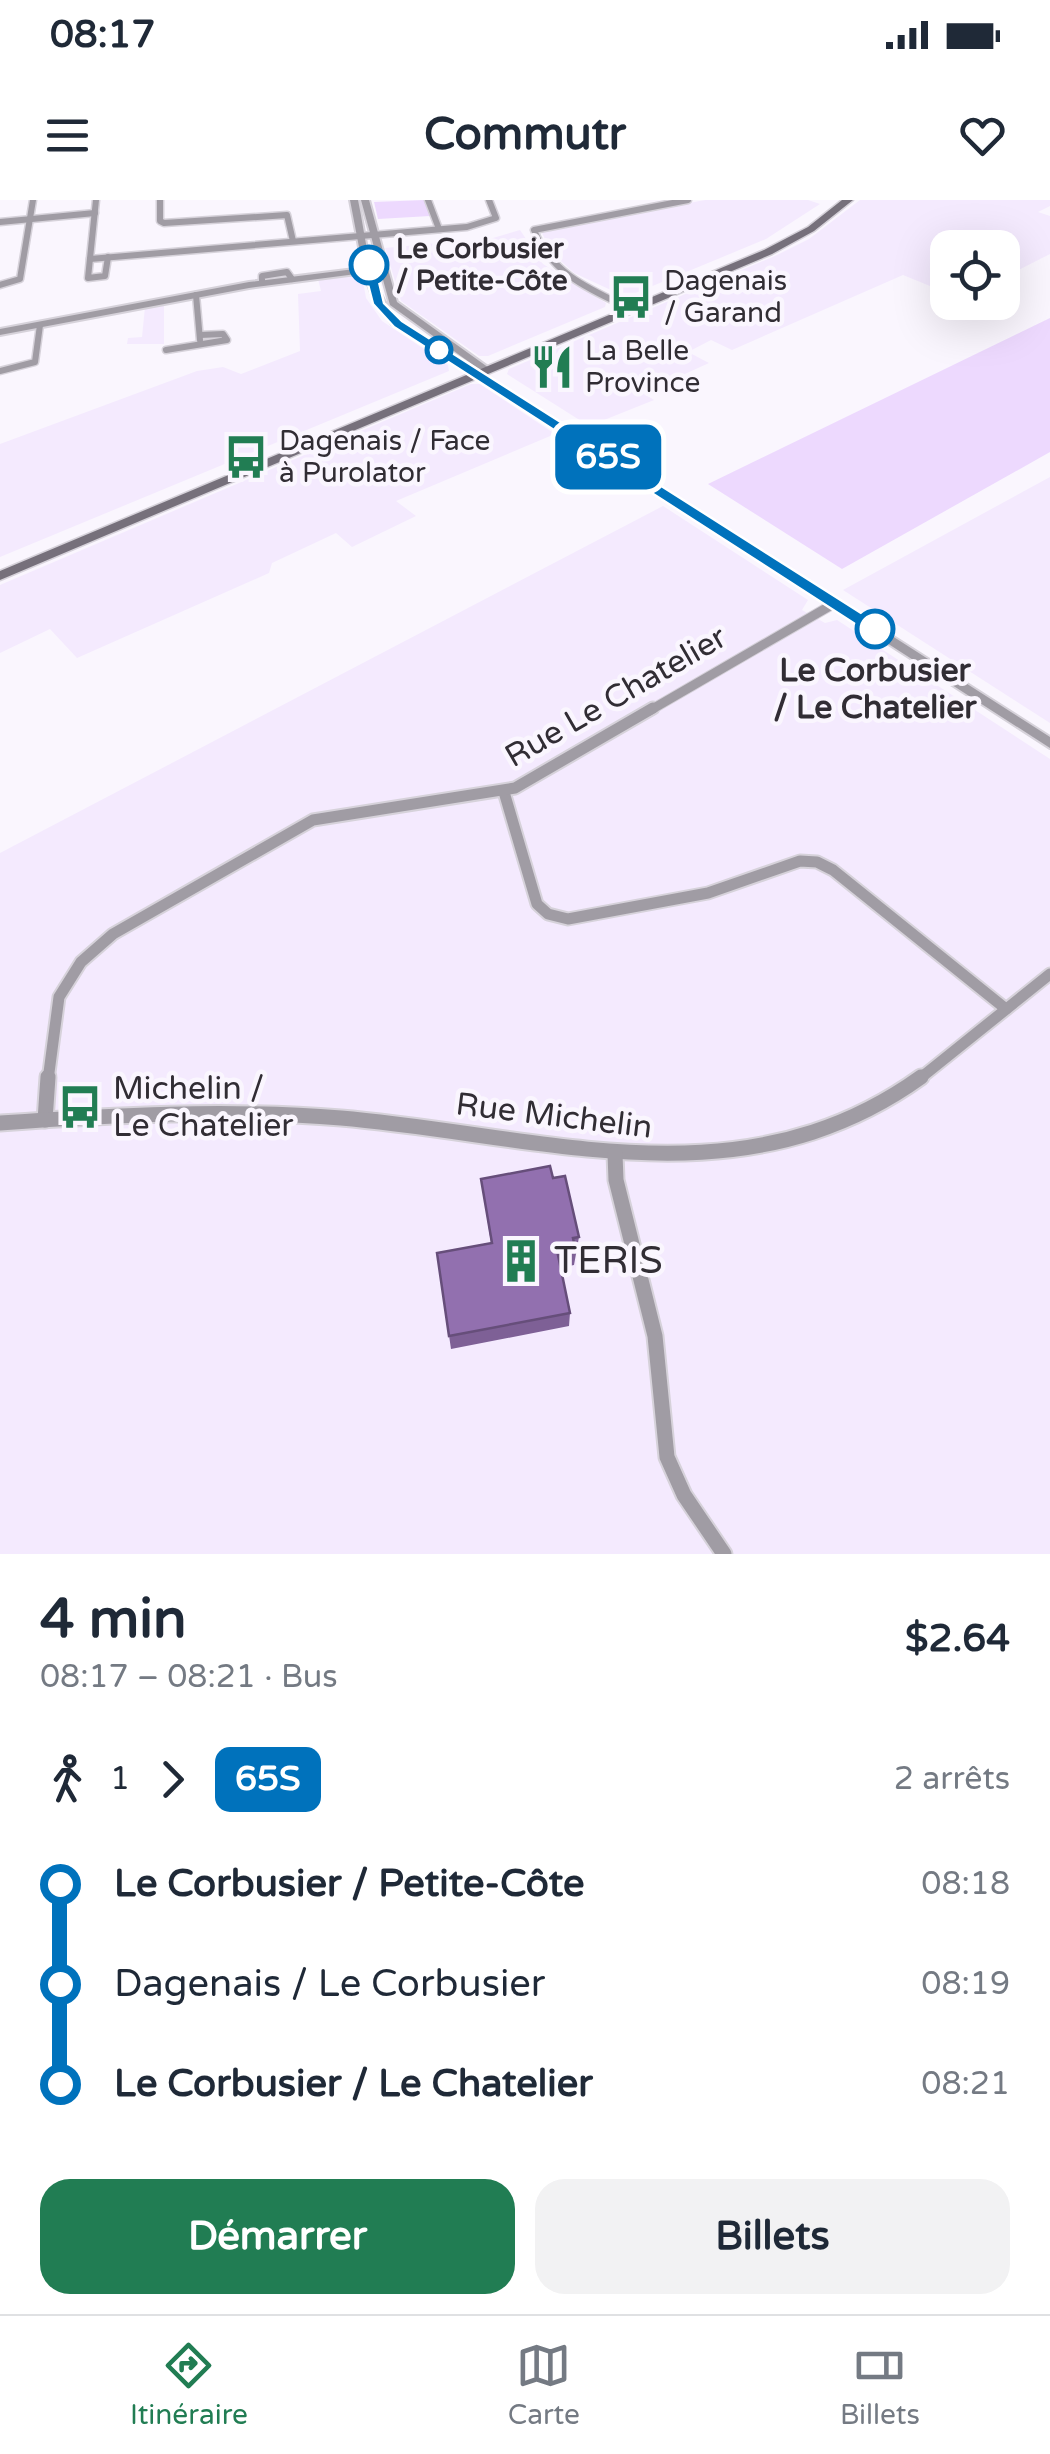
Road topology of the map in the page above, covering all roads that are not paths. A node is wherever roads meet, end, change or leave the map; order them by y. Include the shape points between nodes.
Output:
1 (32, 200) edge
2 (96, 200) edge
3 (160, 200) edge
4 (354, 200) edge
5 (365, 200) edge
6 (428, 200) edge
7 (489, 200) edge
8 (688, 200) edge
9 (836, 200) edge
10 (848, 200) edge
11 (658, 202) edge
12 (95, 213) junction
13 (29, 219) junction
14 (0, 222) edge
15 (438, 229) junction
16 (370, 234) junction
17 (293, 241) junction
18 (108, 257) junction
19 (90, 259) junction
20 (369, 270) junction
21 (0, 285) edge
22 (196, 294) junction
23 (627, 307) junction
24 (40, 325) junction
25 (0, 332) edge
26 (200, 335) junction
27 (200, 345) junction
28 (166, 350) dead end
29 (478, 370) junction
30 (0, 371) edge
31 (0, 566) edge
32 (0, 576) edge
33 (834, 603) junction
34 (1050, 743) edge
35 (504, 792) junction
36 (1050, 974) edge
37 (1006, 1009) junction
38 (45, 1120) junction
39 (0, 1123) edge
40 (614, 1154) junction
41 (724, 1554) edge

1 - 13 street
2 - 12 street
3 - 17 street via 163,223 287,215
4 - 16 street
5 - 16 street
6 - 15 street
7 - 15 street via 492,220
8 - 11 street
9 - 23 main road via 774,242
10 - 23 main road via 784,244
11 - 23 street via 534,230 559,270
12 - 13 street
12 - 19 street
13 - 14 street
13 - 21 street via 19,280
15 - 16 street
16 - 17 street
16 - 20 street
16 - 29 street via 392,303
17 - 18 street
18 - 19 street
18 - 19 street via 106,275 96,279 88,277
20 - 22 street
20 - 29 street via 386,314
22 - 24 street
22 - 26 street
23 - 29 main road
24 - 25 street
24 - 30 street via 35,362
26 - 27 street
26 - 27 street via 226,336 224,342
27 - 28 street
29 - 31 main road
29 - 32 main road
29 - 33 street
33 - 34 street
33 - 35 street, Rue Le Chatelier
35 - 37 street via 536,900 552,916 573,919 708,894 813,861 833,870
35 - 38 street, Rue Le Chatelier via 313,820 112,934 81,962 60,996
36 - 37 street, Rue Michelin
37 - 40 street, Rue Michelin via 899,1092 827,1129 728,1153
38 - 39 street, Rue Michelin
38 - 40 street, Rue Michelin via 312,1116
40 - 41 street via 656,1346 667,1457

